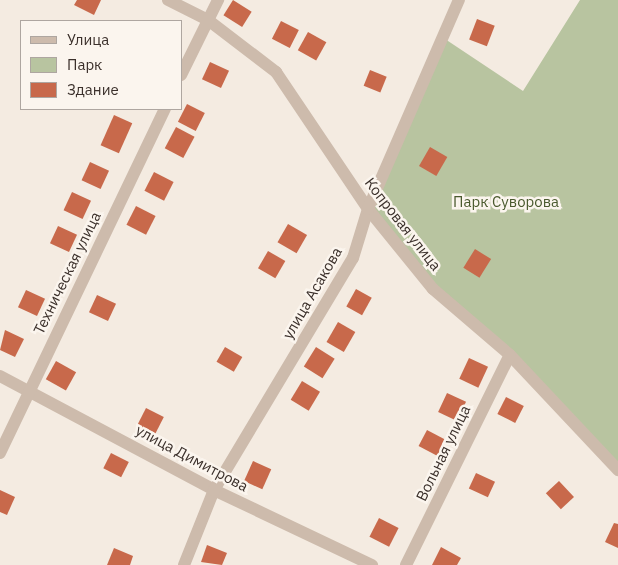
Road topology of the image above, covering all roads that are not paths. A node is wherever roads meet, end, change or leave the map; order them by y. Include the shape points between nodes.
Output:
1 (168, 0) edge
2 (218, 0) edge
3 (459, 0) edge
4 (208, 20) junction
5 (182, 73) edge
6 (165, 110) edge
7 (368, 209) junction
8 (510, 356) junction
9 (0, 376) edge
10 (29, 390) junction
11 (0, 453) edge
12 (618, 470) edge
13 (214, 490) junction
14 (184, 565) edge
15 (372, 565) edge
16 (406, 565) edge

1 - 4 street, Копровая улица
2 - 4 street
3 - 7 street, улица Асакова
4 - 5 street
4 - 7 street, Копровая улица via 276,72
6 - 10 street, Техническая улица
7 - 8 street, Копровая улица via 433,289
7 - 13 street, улица Асакова via 353,258
8 - 12 street, Копровая улица
8 - 16 street, Вольная улица
9 - 10 street, улица Димитрова
10 - 11 street, Техническая улица
10 - 13 street, улица Димитрова
13 - 14 street, улица Асакова
13 - 15 street, улица Димитрова

